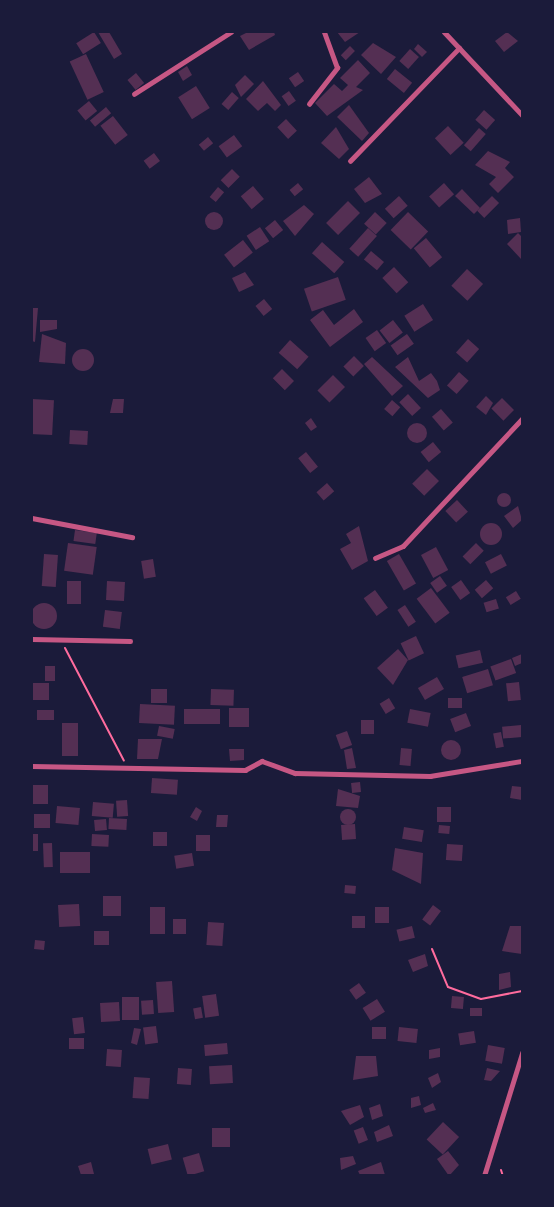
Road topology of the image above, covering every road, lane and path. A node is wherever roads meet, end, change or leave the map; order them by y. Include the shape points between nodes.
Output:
1 (231, 32) edge
2 (324, 32) edge
3 (444, 32) edge
4 (459, 48) junction
5 (134, 94) dead end
6 (309, 104) dead end
7 (523, 116) edge
8 (350, 161) dead end
9 (523, 419) edge
10 (32, 518) edge
11 (132, 537) dead end
12 (375, 558) dead end
13 (32, 639) edge
14 (130, 641) dead end
15 (61, 642) junction
16 (523, 761) edge
17 (32, 766) edge
18 (128, 768) junction
19 (432, 949) dead end
20 (523, 991) edge
21 (523, 1053) edge
22 (501, 1170) dead end
23 (484, 1175) edge
24 (503, 1175) edge

1 - 5 street
2 - 6 street via 337,68
3 - 4 street
4 - 7 street
4 - 8 street
9 - 12 street via 410,538
10 - 11 street
13 - 15 street
14 - 15 street
15 - 18 path
16 - 18 street via 430,776 295,773 262,761 245,771
17 - 18 street
19 - 20 path via 448,987 481,999
21 - 23 street
22 - 24 path

